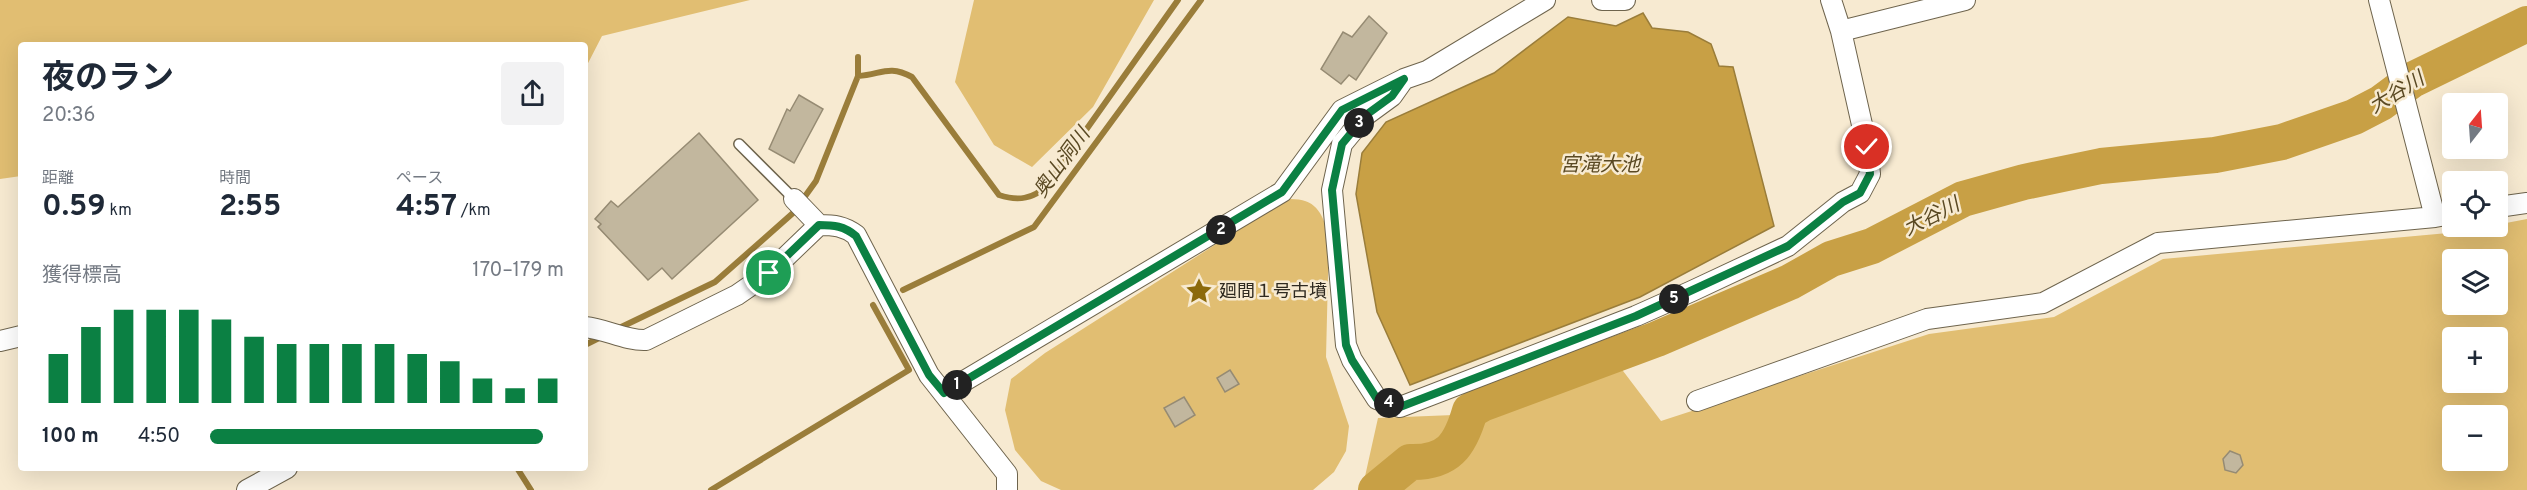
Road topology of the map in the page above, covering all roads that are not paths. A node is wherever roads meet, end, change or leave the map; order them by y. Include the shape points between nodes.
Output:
1 (1545, 0) edge
2 (1602, 0) edge
3 (1625, 0) edge
4 (1831, 0) edge
5 (1965, 0) edge
6 (2379, 0) edge
7 (1841, 31) junction
8 (1404, 79) junction
9 (739, 144) dead end
10 (2527, 202) edge
11 (799, 205) joint
12 (2508, 205) edge
13 (2442, 209) edge
14 (2442, 215) edge
15 (819, 225) junction
16 (602, 330) edge
17 (18, 337) edge
18 (0, 342) edge
19 (944, 393) junction
20 (1697, 401) dead end
21 (282, 471) edge
22 (247, 490) edge
23 (1007, 490) edge

1 - 8 street via 1427,71
2 - 3 street
4 - 7 street
5 - 7 street
6 - 13 street via 2409,110
7 - 8 street via 1867,147 1870,174 1860,193 1788,246 1692,291 1400,407 1377,399 1346,345 1332,190 1342,144 1366,115 1392,96
8 - 19 street via 1342,110 1282,192
9 - 11 lane
10 - 12 street
11 - 15 street
14 - 20 street via 2158,243 2043,303 1928,319
15 - 16 street via 769,273 737,296 646,340 634,341
15 - 19 street via 840,227 856,236 929,375
17 - 18 street
19 - 23 street via 1007,474
21 - 22 street

